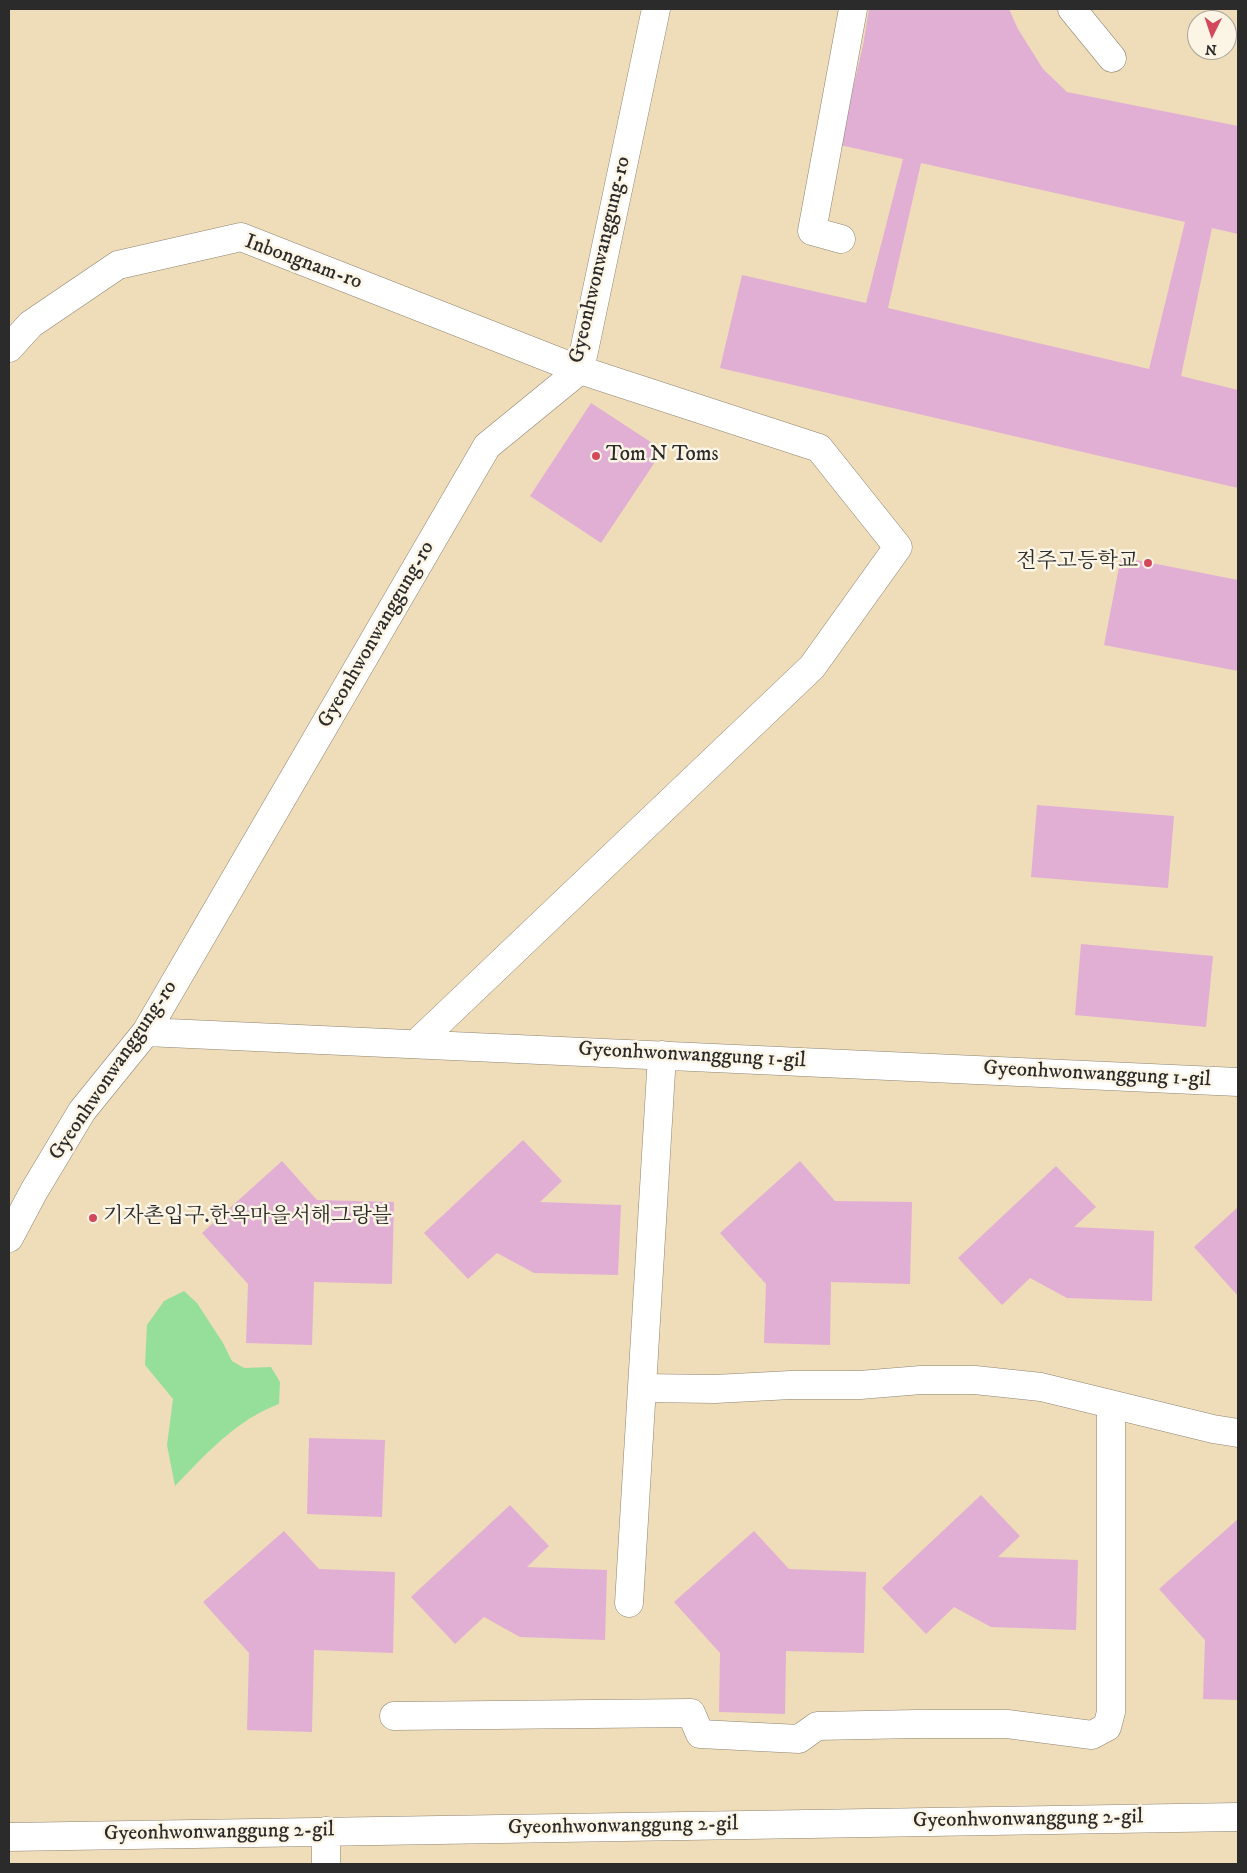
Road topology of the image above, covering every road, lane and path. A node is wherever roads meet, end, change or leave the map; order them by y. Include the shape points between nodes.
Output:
1 (656, 9) edge
2 (853, 9) edge
3 (1072, 9) edge
4 (1112, 58) dead end
5 (841, 239) dead end
6 (20, 323) edge
7 (9, 348) edge
8 (580, 370) junction
9 (146, 1032) junction
10 (417, 1043) junction
11 (662, 1055) junction
12 (1238, 1082) edge
13 (9, 1238) edge
14 (642, 1388) junction
15 (1112, 1406) junction
16 (1238, 1433) edge
17 (629, 1603) dead end
18 (394, 1716) dead end
19 (1238, 1817) edge
20 (326, 1831) junction
21 (9, 1837) edge
22 (326, 1864) edge

1 - 8 street, Gyeonhwonwanggung-ro
2 - 5 street via 812,231
3 - 4 street
6 - 7 street, Inbongnam-ro
6 - 8 street, Inbongnam-ro via 118,265 242,237
8 - 9 street, Gyeonhwonwanggung-ro via 487,446
8 - 10 street, Inbongnam-ro via 819,448 898,547 812,666
9 - 10 street, Gyeonhwonwanggung 1-gil
9 - 13 street, Gyeonhwonwanggung-ro via 82,1111
10 - 11 street, Gyeonhwonwanggung 1-gil
11 - 12 street, Gyeonhwonwanggung 1-gil
11 - 14 street
14 - 15 street via 715,1389 975,1380 1041,1387
14 - 17 street
15 - 16 street
15 - 18 street via 1111,1712 1107,1727 1092,1735 1007,1724 916,1724 817,1726 799,1739 700,1734 691,1713
19 - 20 street, Gyeonhwonwanggung 2-gil
20 - 21 street, Gyeonhwonwanggung 2-gil
20 - 22 street

